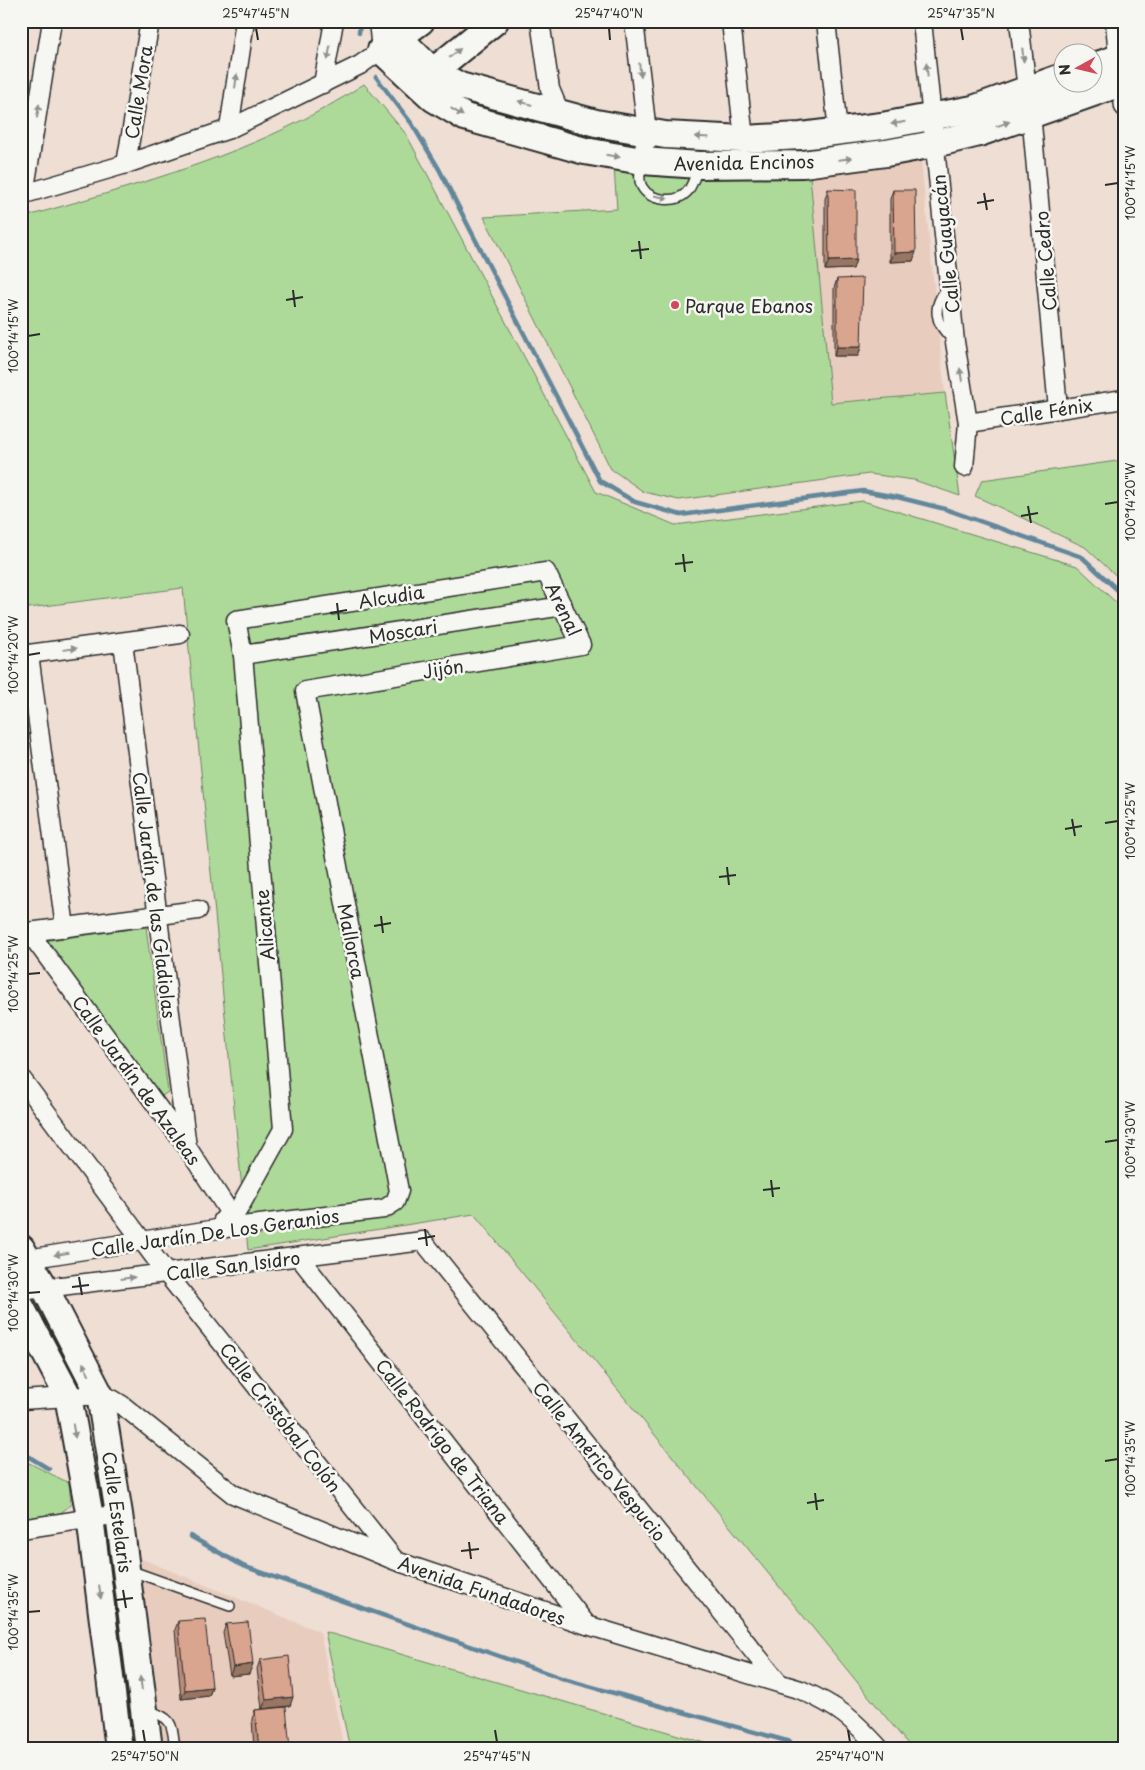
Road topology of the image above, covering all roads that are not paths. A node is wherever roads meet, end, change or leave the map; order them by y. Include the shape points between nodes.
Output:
1 (52, 21) edge
2 (150, 21) edge
3 (244, 21) edge
4 (334, 21) edge
5 (422, 21) edge
6 (495, 21) edge
7 (540, 21) edge
8 (634, 21) edge
9 (731, 21) edge
10 (826, 21) edge
11 (922, 21) edge
12 (1019, 21) edge
13 (1115, 21) edge
14 (384, 35) edge
15 (1102, 70) edge
16 (1122, 77) edge
17 (425, 78) junction
18 (323, 84) junction
19 (1052, 84) edge
20 (1029, 101) junction
21 (560, 113) junction
22 (932, 118) junction
23 (229, 129) junction
24 (838, 131) junction
25 (647, 132) junction
26 (744, 139) junction
27 (934, 144) junction
28 (642, 161) junction
29 (126, 164) junction
30 (699, 165) junction
31 (23, 194) edge
32 (1124, 399) edge
33 (1058, 409) junction
34 (968, 423) junction
35 (964, 467) dead end
36 (546, 572) joint
37 (563, 606) junction
38 (236, 620) joint
39 (180, 634) dead end
40 (123, 642) junction
41 (581, 645) joint
42 (25, 655) edge
43 (243, 655) junction
44 (305, 691) joint
45 (198, 910) dead end
46 (158, 916) junction
47 (65, 928) junction
48 (25, 933) edge
49 (21, 1078) edge
50 (188, 1147) junction
51 (399, 1191) joint
52 (230, 1213) junction
53 (217, 1229) junction
54 (421, 1240) joint
55 (144, 1241) junction
56 (24, 1256) edge
57 (299, 1256) junction
58 (167, 1274) junction
59 (33, 1289) edge
60 (21, 1307) edge
61 (100, 1395) junction
62 (68, 1396) junction
63 (21, 1400) edge
64 (119, 1514) junction
65 (90, 1517) junction
66 (21, 1529) edge
67 (396, 1561) junction
68 (126, 1569) junction
69 (230, 1606) dead end
70 (587, 1625) junction
71 (778, 1682) junction
72 (144, 1709) junction
73 (119, 1749) edge
74 (149, 1749) edge
75 (175, 1749) edge
76 (880, 1749) edge

31 -> 1 street
2 - 29 street, Calle Mora
23 -> 3 street
4 -> 18 street
5 - 14 street
17 -> 6 street
7 - 21 street via 550,89
8 -> 25 street
9 - 26 street
10 - 24 street
22 -> 11 street, Calle Guayacán
12 -> 20 street, Calle Cedro
13 - 16 street
14 - 17 street, Avenida Encinos
14 - 18 street via 360,65
15 - 16 street
16 - 20 street, Avenida Encinos
21 -> 17 street, Avenida Encinos
17 -> 28 street, Avenida Encinos via 433,98 465,117 585,151
18 - 23 street
19 - 20 street, Avenida Encinos
20 - 22 street, Avenida Encinos
27 -> 20 street, Avenida Encinos via 979,133
20 - 33 street, Calle Cedro
21 - 25 street, Avenida Encinos
22 -> 24 street, Avenida Encinos
22 - 27 street, Calle Guayacán
23 - 29 street
24 - 26 street, Avenida Encinos
26 -> 25 street, Avenida Encinos
25 - 28 street
30 -> 27 street, Avenida Encinos via 803,164
34 -> 27 street, Calle Guayacán
28 - 30 street, Avenida Encinos
28 -> 30 lane via 639,175 642,187 661,199 676,199 686,194
29 - 31 street
32 - 33 street, Calle Fénix
33 - 34 street, Calle Fénix
34 - 35 street, Calle Guayacán
36 - 37 street, Arenal
36 - 38 street, Alcudia
37 - 41 street, Arenal
37 - 43 street, Moscari
38 - 43 street, Alicante
39 - 40 street
42 -> 40 street
40 - 46 street, Calle Jardín de las Gladiolas
41 - 44 street, Jijón
42 - 47 street
43 - 52 street, Alicante via 283,1129 238,1210
44 - 51 street, Mallorca
45 - 46 street
46 - 47 street
46 - 50 street, Calle Jardín de las Gladiolas
47 - 48 street
48 - 50 street, Calle Jardín de Azaleas
49 - 55 street, Calle Cristóbal Colón
50 - 52 street, Calle Jardín de Azaleas
51 - 53 street, Calle Jardín De Los Geranios via 395,1202 384,1209
52 - 53 street
53 - 55 street, Calle Jardín De Los Geranios
54 - 57 street, Calle San Isidro
54 - 71 street, Calle Américo Vespucio
55 -> 56 street, Calle Jardín De Los Geranios
55 - 58 street, Calle Cristóbal Colón
56 - 59 street, Calle Estelaris
57 - 58 street, Calle San Isidro
57 - 70 street, Calle Rodrigo de Triana
59 -> 58 street, Calle San Isidro
58 - 67 street, Calle Cristóbal Colón
61 -> 59 street, Calle Estelaris
60 - 62 street, Calle Estelaris
61 - 62 street
61 - 64 street, Calle Estelaris
61 - 67 street, Avenida Fundadores via 122,1405 233,1494
62 - 63 street
62 -> 65 street, Calle Estelaris
64 - 65 street
64 - 68 street, Calle Estelaris
65 - 66 street
65 -> 73 street, Calle Estelaris
67 - 70 street, Avenida Fundadores
68 - 69 lane
72 -> 68 street, Calle Estelaris
70 - 71 street, Avenida Fundadores
71 - 76 street, Avenida Fundadores via 826,1702 851,1717
72 - 74 street, Calle Estelaris
72 - 75 lane via 167,1717 172,1726

